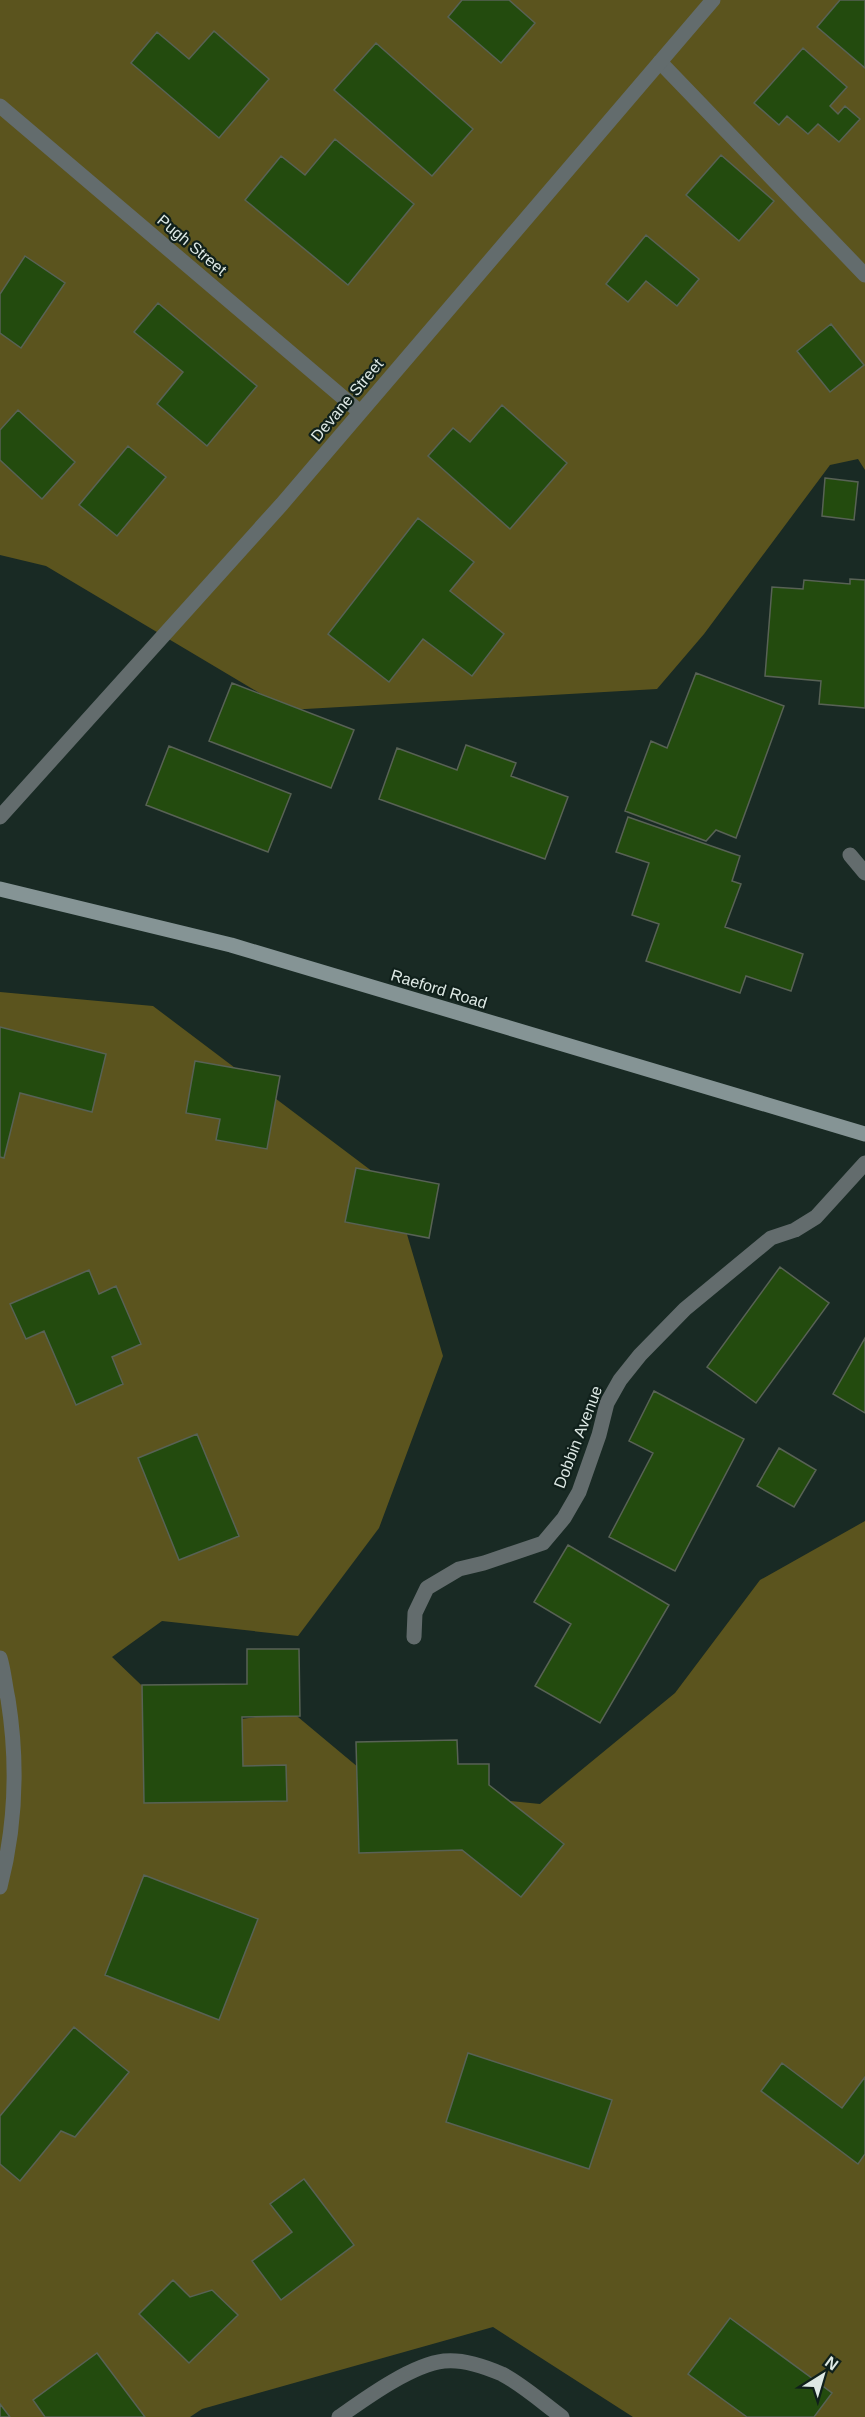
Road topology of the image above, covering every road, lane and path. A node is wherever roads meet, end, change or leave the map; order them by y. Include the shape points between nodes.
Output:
1 (713, 0) edge
2 (660, 62) junction
3 (0, 106) edge
4 (865, 275) edge
5 (360, 412) junction
6 (0, 817) edge
7 (850, 855) dead end
8 (865, 873) edge
9 (0, 889) edge
10 (865, 1134) edge
11 (865, 1163) edge
12 (414, 1637) dead end
13 (0, 1658) edge
14 (0, 1887) edge
15 (339, 2417) edge
16 (562, 2417) edge

1 - 2 street, Devane Street
2 - 4 street
2 - 5 street, Devane Street
3 - 5 street, Pugh Street
5 - 6 street, Devane Street
7 - 8 street
9 - 10 main road, Raeford Road via 231,945
11 - 12 street, Dobbin Avenue via 816,1217 771,1238 685,1309 640,1355 607,1403 579,1492 564,1518 543,1542 459,1569 427,1588 414,1612
13 - 14 street via 14,1734 14,1806 9,1853
15 - 16 street via 372,2394 444,2361 468,2362 503,2375

